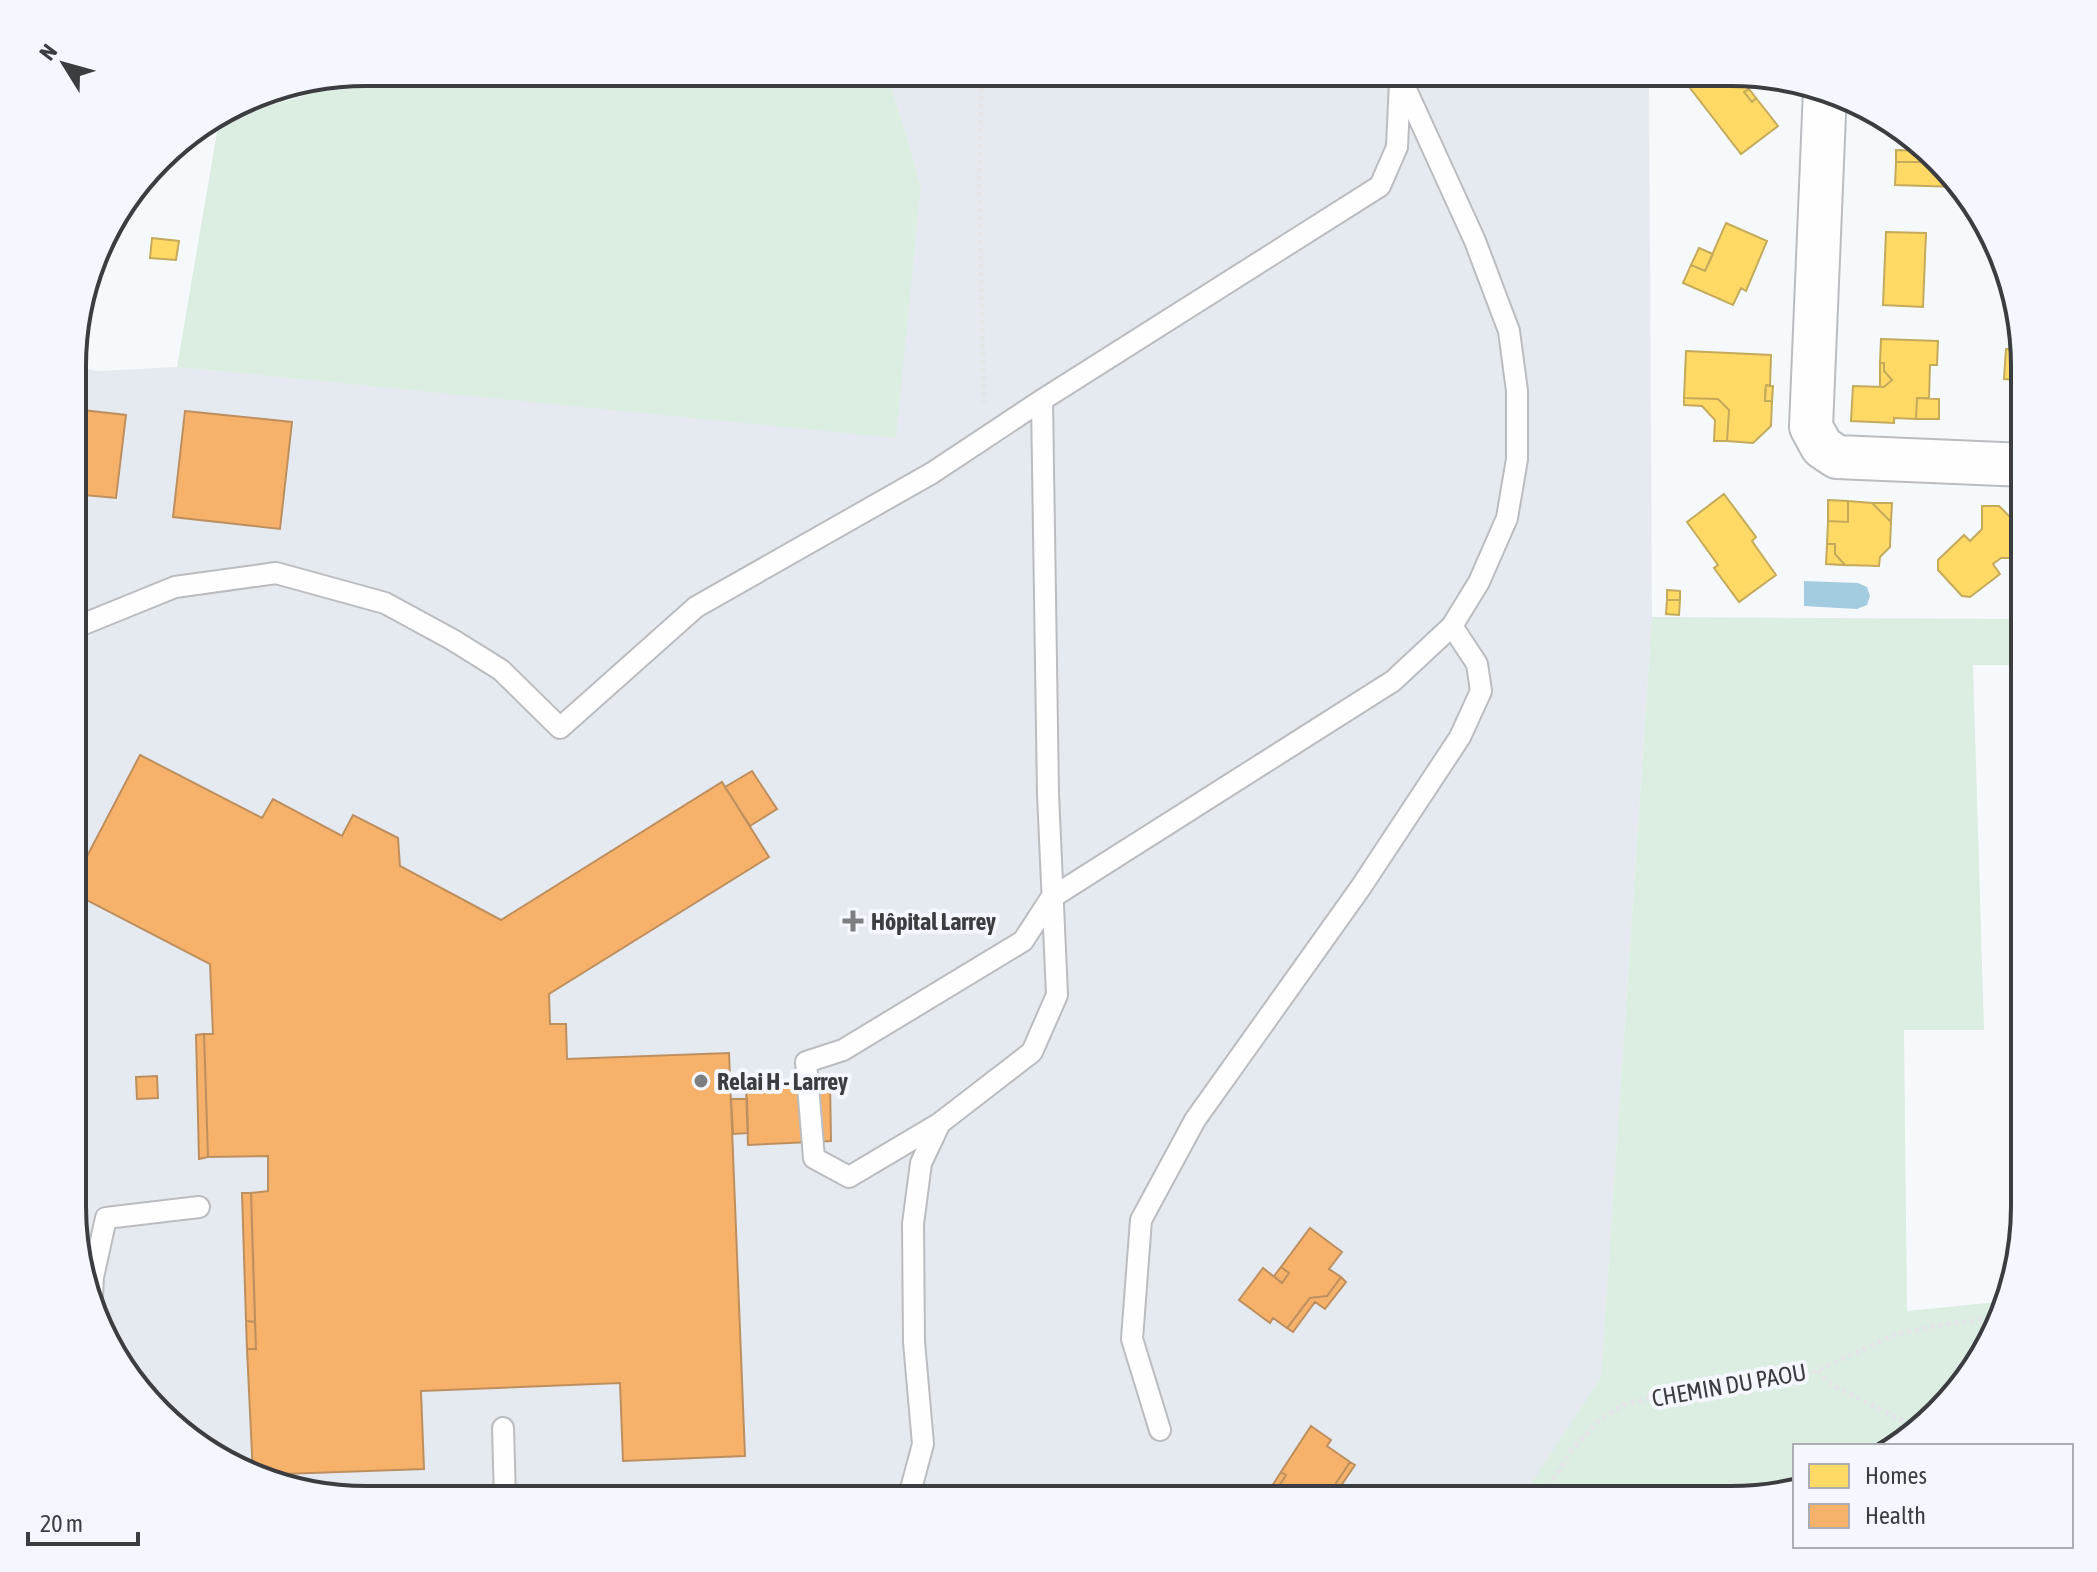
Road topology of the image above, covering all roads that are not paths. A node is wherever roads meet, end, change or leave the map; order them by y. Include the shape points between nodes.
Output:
1 (1399, 87) edge
2 (1404, 87) edge
3 (1824, 102) edge
4 (1042, 400) junction
5 (2010, 464) edge
6 (86, 623) edge
7 (1452, 626) junction
8 (1051, 898) junction
9 (940, 1123) junction
10 (199, 1207) dead end
11 (94, 1272) edge
12 (503, 1428) dead end
13 (1160, 1430) dead end
14 (505, 1485) edge
15 (912, 1485) edge

1 - 4 lane via 1397,147 1380,186
2 - 7 lane via 1475,241 1509,331 1517,391 1517,459 1507,518 1479,582
3 - 5 street via 1811,427 1822,447 1837,457
4 - 6 lane via 932,473 696,607 560,728 501,670 453,640 385,603 276,573 175,587
4 - 8 lane
7 - 8 lane via 1393,681
7 - 13 lane via 1477,664 1481,691 1460,737 1195,1120 1141,1220 1132,1339
8 - 9 lane via 1057,995 1032,1052
8 - 9 lane via 1023,941 843,1050 806,1062 814,1158 849,1177
9 - 15 lane via 921,1163 913,1224 914,1342 923,1444
10 - 11 lane via 106,1218
12 - 14 lane

